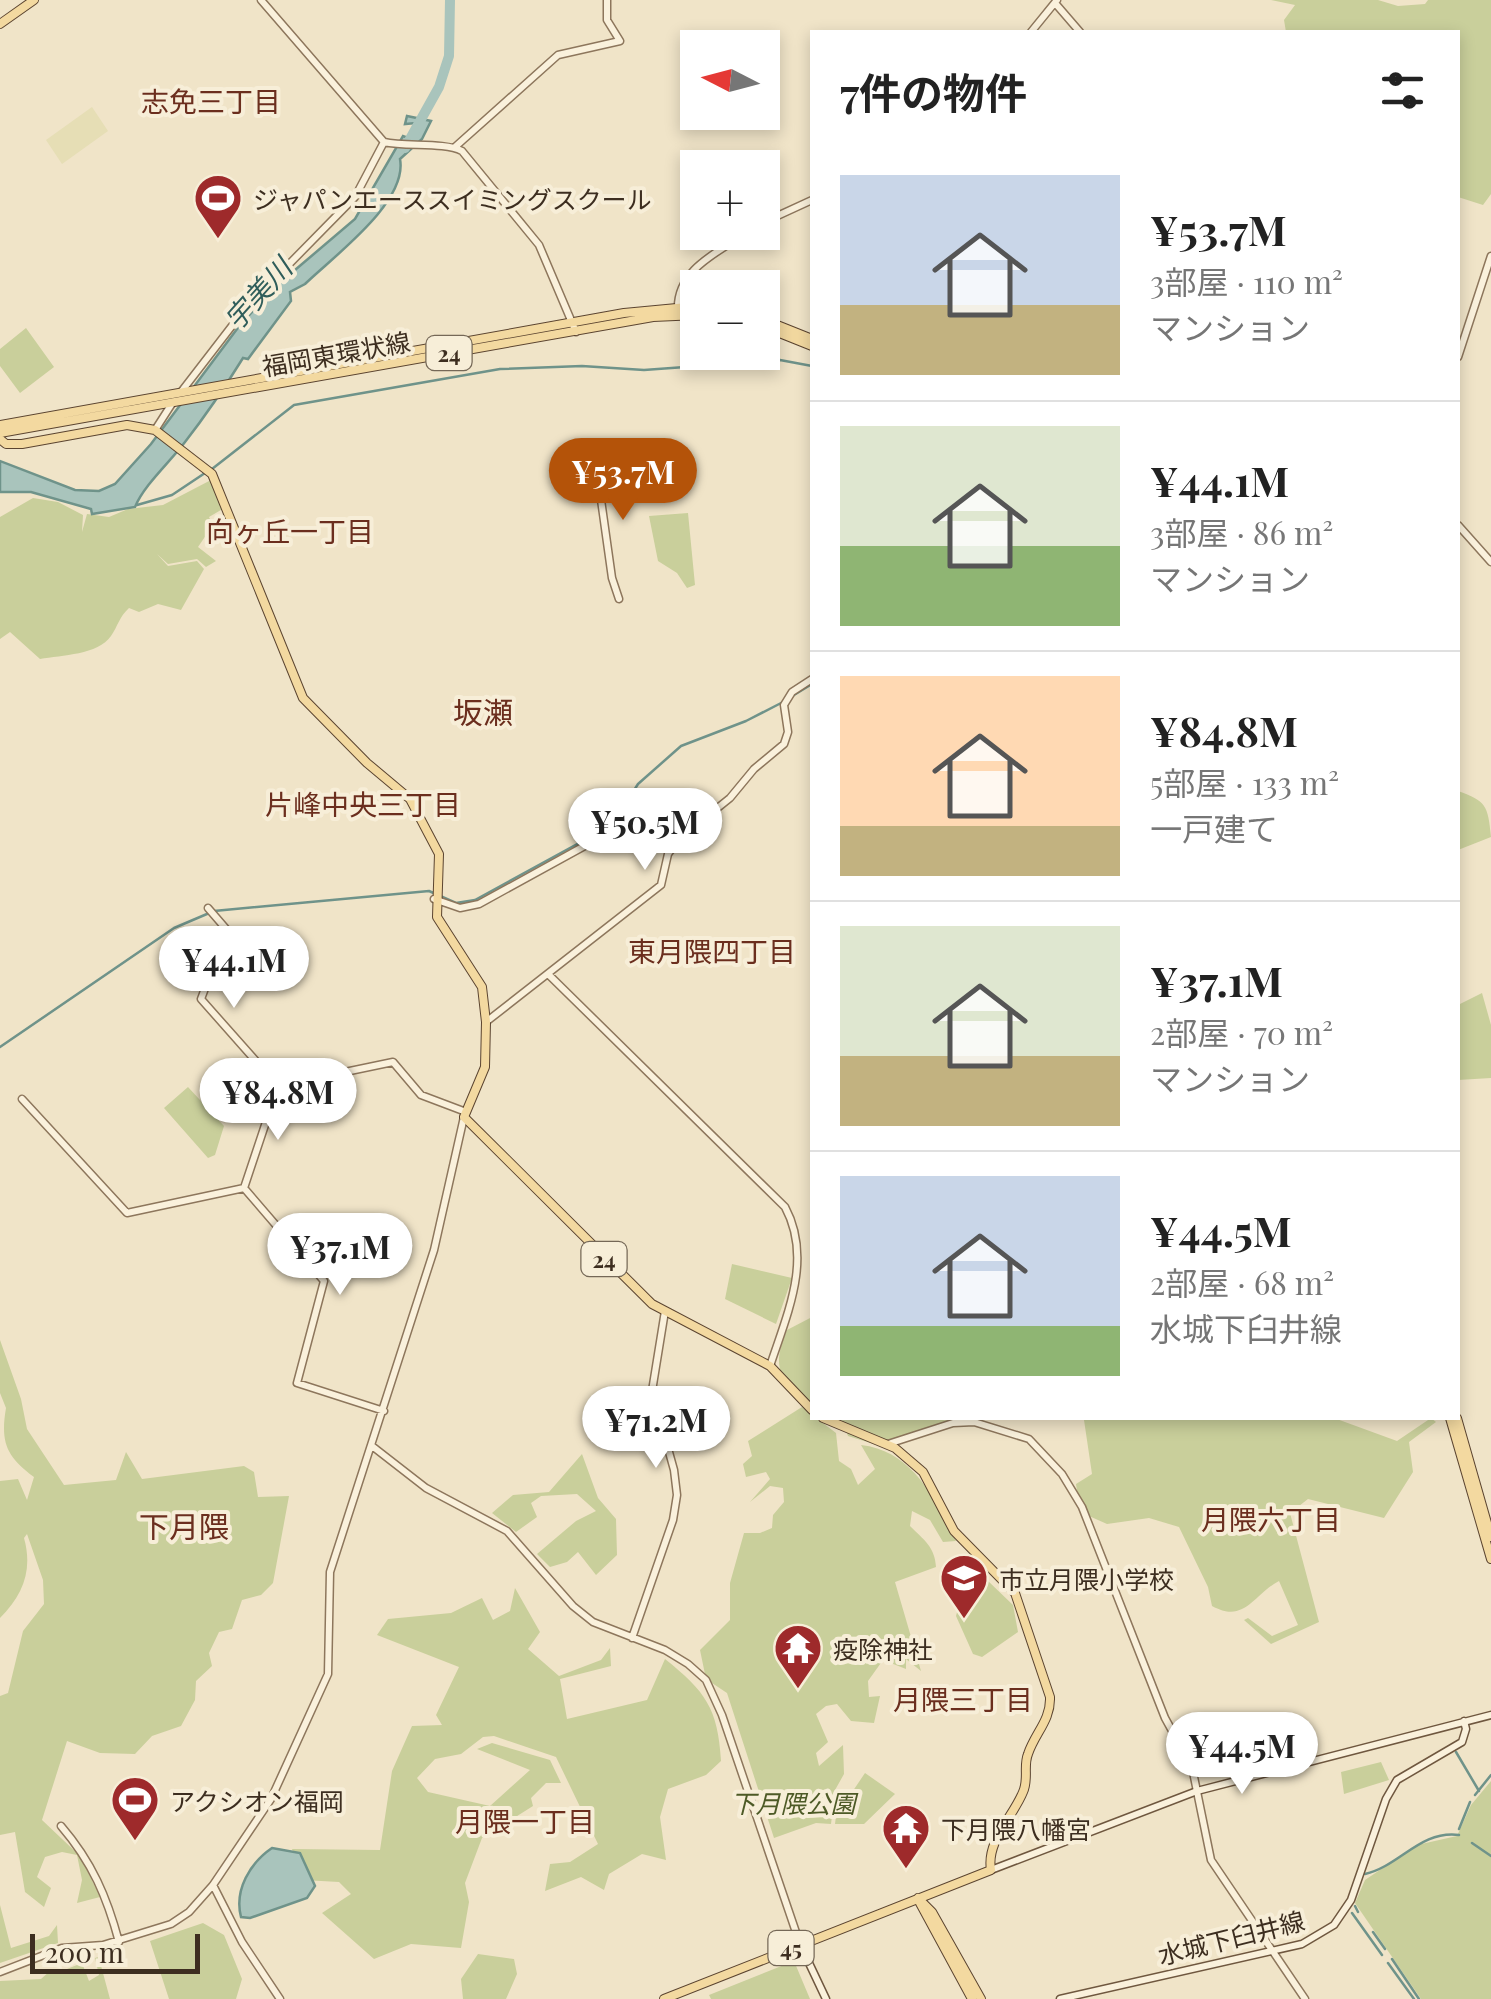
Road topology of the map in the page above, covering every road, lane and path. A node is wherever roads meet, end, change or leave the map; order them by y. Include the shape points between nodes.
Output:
1 (34, 0) edge
2 (262, 0) edge
3 (607, 0) edge
4 (1056, 1) edge
5 (0, 24) edge
6 (1033, 30) edge
7 (1078, 30) edge
8 (386, 143) junction
9 (455, 147) junction
10 (810, 201) edge
11 (780, 215) edge
12 (723, 250) edge
13 (1491, 256) edge
14 (678, 312) joint
15 (575, 328) junction
16 (780, 329) edge
17 (810, 341) edge
18 (1460, 351) edge
19 (177, 398) junction
20 (0, 425) edge
21 (157, 431) junction
22 (0, 436) edge
23 (596, 457) dead end
24 (1460, 528) edge
25 (1491, 562) edge
26 (618, 600) dead end
27 (810, 680) edge
28 (590, 844) dead end
29 (434, 899) junction
30 (208, 908) dead end
31 (550, 975) junction
32 (486, 1022) junction
33 (278, 1086) junction
34 (22, 1099) dead end
35 (465, 1115) junction
36 (244, 1188) junction
37 (664, 1311) junction
38 (770, 1366) junction
39 (810, 1408) edge
40 (384, 1411) junction
41 (828, 1420) edge
42 (1455, 1420) edge
43 (1455, 1420) edge
44 (888, 1444) junction
45 (372, 1446) junction
46 (1491, 1537) edge
47 (1491, 1559) edge
48 (632, 1638) junction
49 (1491, 1714) edge
50 (1464, 1721) junction
51 (1197, 1790) junction
52 (61, 1826) dead end
53 (990, 1870) junction
54 (213, 1885) junction
55 (918, 1898) junction
56 (120, 1942) junction
57 (800, 1944) junction
58 (1274, 1950) junction
59 (0, 1972) edge
60 (280, 1999) edge
61 (664, 1999) edge
62 (826, 1999) edge
63 (972, 1999) edge
64 (981, 1999) edge
65 (1060, 1999) edge
66 (1305, 1999) edge

1 - 5 main road
2 - 8 street
3 - 9 street via 609,26 620,42 568,51 547,62
4 - 6 street
4 - 7 street
8 - 9 street
8 - 19 street via 355,196 245,310
9 - 15 street via 539,245
10 - 11 street
12 - 14 street via 692,272 680,291
13 - 18 street
14 - 15 main road, 福岡東環状線 / 24
15 - 19 main road, 福岡東環状線 / 24
15 - 19 main road, 福岡東環状線 / 24
16 - 17 main road
19 - 20 main road, 24
19 - 21 street
19 - 22 main road, 24
21 - 22 main road, 24 via 128,426 22,444 6,444
21 - 29 main road via 212,474 303,698 420,811 439,854
23 - 26 street
24 - 25 street
27 - 31 street via 784,705 784,744 680,839 668,854 661,885
28 - 29 street via 479,904 460,908
29 - 32 main road via 443,931 482,987
30 - 33 street via 227,930 201,999
31 - 32 street
31 - 38 street via 785,1206 799,1262
32 - 35 main road via 485,1067
33 - 35 street via 393,1062 421,1095
33 - 36 street
34 - 36 street via 127,1213
35 - 37 main road, 24
35 - 40 street via 439,1230
36 - 40 street via 324,1281 297,1383
37 - 38 main road, 24
37 - 48 street via 652,1378 674,1470 675,1509
38 - 39 main road, 24
40 - 45 street
41 - 44 main road
42 - 46 main road
43 - 47 main road
44 - 51 street via 974,1422 1029,1439 1055,1464 1082,1507
44 - 53 main road via 923,1472 968,1548 1015,1593 1050,1697 1026,1758 1026,1785 990,1854
45 - 48 street via 426,1488 495,1522 583,1614
45 - 54 street via 328,1582 332,1654 321,1697 272,1799
48 - 57 street via 674,1654 706,1680
49 - 50 street
50 - 51 street
50 - 58 street, 水城下臼井線 via 1462,1742 1391,1790 1353,1895 1334,1925 1302,1944
51 - 53 street
51 - 58 street via 1212,1860
52 - 56 street via 91,1863
53 - 55 main road
54 - 56 street via 171,1924
54 - 60 street
55 - 57 main road, 45
55 - 63 main road
55 - 64 main road
56 - 59 street via 62,1948
57 - 61 main road, 45
57 - 62 street
58 - 65 street, 水城下臼井線
58 - 66 street

